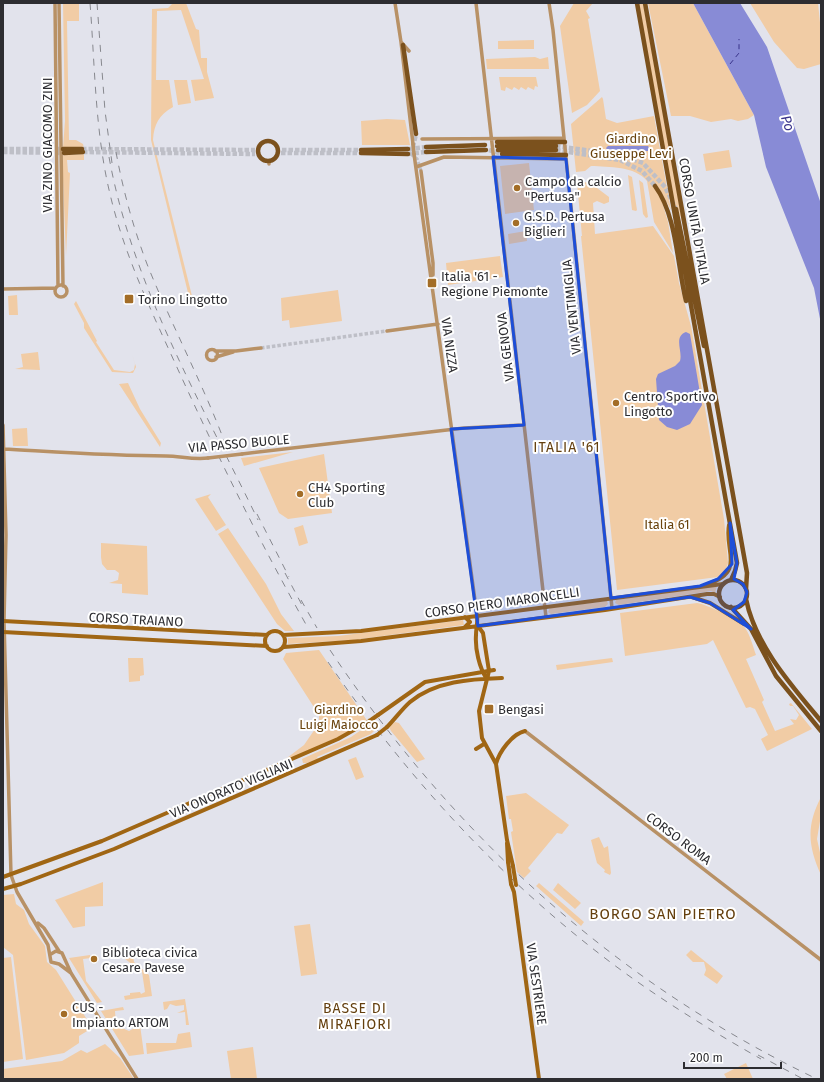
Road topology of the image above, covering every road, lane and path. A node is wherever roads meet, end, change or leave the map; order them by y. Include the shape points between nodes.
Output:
1 (55, 3) edge
2 (59, 3) edge
3 (395, 3) edge
4 (476, 3) edge
5 (549, 3) edge
6 (637, 3) edge
7 (645, 3) edge
8 (402, 44) junction
9 (409, 51) dead end
10 (416, 134) tunnel mouth
11 (491, 138) junction
12 (422, 139) dead end
13 (564, 140) junction
14 (486, 148) tunnel mouth
15 (556, 148) tunnel mouth
16 (426, 149) tunnel mouth
17 (63, 151) tunnel mouth
18 (83, 151) tunnel mouth
19 (361, 152) tunnel mouth
20 (408, 152) tunnel mouth
21 (502, 154) tunnel mouth
22 (494, 157) junction
23 (566, 157) junction
24 (269, 163) joint
25 (416, 167) junction
26 (421, 171) tunnel mouth
27 (655, 186) tunnel mouth
28 (676, 209) tunnel mouth
29 (430, 261) junction
30 (59, 286) junction
31 (3, 289) edge
32 (43, 289) junction
33 (55, 292) junction
34 (438, 324) junction
35 (694, 328) junction
36 (387, 332) tunnel mouth
37 (261, 348) tunnel mouth
38 (215, 351) junction
39 (236, 351) junction
40 (216, 357) junction
41 (712, 372) junction
42 (3, 425) edge
43 (524, 425) junction
44 (451, 429) junction
45 (4, 449) edge
46 (730, 523) junction
47 (731, 580) junction
48 (723, 584) junction
49 (700, 586) junction
50 (746, 589) junction
51 (611, 597) junction
52 (690, 597) junction
53 (720, 597) junction
54 (746, 599) junction
55 (545, 606) junction
56 (731, 607) junction
57 (612, 608) junction
58 (477, 615) junction
59 (465, 617) junction
60 (546, 617) junction
61 (4, 621) edge
62 (478, 626) junction
63 (465, 628) junction
64 (751, 629) junction
65 (4, 632) edge
66 (267, 635) junction
67 (283, 635) junction
68 (267, 646) junction
69 (284, 646) junction
70 (494, 670) junction
71 (489, 671) junction
72 (482, 672) junction
73 (487, 678) junction
74 (494, 678) junction
75 (821, 721) edge
76 (525, 731) joint
77 (821, 731) edge
78 (484, 744) junction
79 (476, 749) dead end
80 (496, 764) junction
81 (507, 840) junction
82 (11, 875) junction
83 (3, 877) edge
84 (513, 884) junction
85 (15, 886) junction
86 (3, 889) edge
87 (37, 922) junction
88 (59, 951) junction
89 (51, 954) junction
90 (64, 958) junction
91 (821, 960) edge
92 (59, 964) junction
93 (71, 973) junction
94 (137, 1079) edge
95 (539, 1079) edge

1 - 30 street, VIA ZINO GIACOMO ZINI
2 - 30 street, VIA ZINO GIACOMO ZINI
3 - 8 street, VIA NIZZA
4 - 11 street, VIA GENOVA
5 - 13 street, VIA VENTIMIGLIA
6 - 35 main road, CORSO UNITÀ D'ITALIA
7 - 41 main road, CORSO UNITÀ D'ITALIA
8 - 9 street
8 - 10 main road
8 - 25 street, VIA NIZZA, bridge
11 - 12 street
11 - 13 street
11 - 22 street, VIA GENOVA
13 - 15 main road via 497,146
13 - 23 street, VIA VENTIMIGLIA
14 - 16 main road
17 - 18 main road
19 - 20 main road
21 - 23 main road
22 - 23 street
22 - 25 street via 444,157
22 - 43 street, VIA GENOVA
23 - 51 street, VIA VENTIMIGLIA
24 - 24 main road via 280,151 276,144 268,141 261,143 257,152
25 - 29 street, VIA NIZZA
26 - 29 street
27 - 35 main road, CORSO UNITÀ D'ITALIA via 669,215 681,282
28 - 41 main road, CORSO UNITÀ D'ITALIA via 698,322
29 - 34 street, VIA NIZZA
30 - 32 street
30 - 33 street
30 - 33 street via 67,291 64,296 58,297
31 - 32 street
32 - 33 street
34 - 36 street
34 - 44 street, VIA NIZZA
35 - 46 main road, CORSO UNITÀ D'ITALIA
37 - 39 street
38 - 39 street
38 - 40 street
38 - 40 street via 210,350 206,355 211,360
39 - 40 street
41 - 50 main road, CORSO UNITÀ D'ITALIA via 747,573
42 - 45 street
43 - 44 street, VIA PASSO BUOLE
43 - 55 street, VIA GENOVA
44 - 45 street, VIA PASSO BUOLE, bridge via 191,459 175,456 144,457
44 - 58 street, VIA NIZZA
45 - 61 street
46 - 47 main road, CORSO UNITÀ D'ITALIA via 736,563
46 - 49 main road via 728,531 732,559 729,570 718,579
47 - 48 main road
47 - 50 main road via 740,581
48 - 49 main road, CORSO PIERO MARONCELLI
48 - 53 main road via 720,588
49 - 51 main road, CORSO PIERO MARONCELLI
50 - 54 main road
51 - 55 main road, CORSO PIERO MARONCELLI
51 - 57 street, VIA VENTIMIGLIA
52 - 53 main road, CORSO PIERO MARONCELLI via 711,593
52 - 57 main road, CORSO PIERO MARONCELLI
52 - 64 main road via 710,604
53 - 56 main road via 724,604
54 - 56 main road via 740,606
54 - 75 main road via 780,672
55 - 58 main road, CORSO PIERO MARONCELLI
55 - 60 street, VIA GENOVA
56 - 64 main road
57 - 60 main road, CORSO PIERO MARONCELLI
58 - 59 main road, CORSO PIERO MARONCELLI
58 - 62 main road, VIA NIZZA
59 - 63 main road via 470,622
59 - 67 main road, CORSO PIERO MARONCELLI via 361,631
60 - 62 main road, CORSO PIERO MARONCELLI
61 - 65 street
61 - 66 main road, CORSO TRAIANO
62 - 63 main road, CORSO PIERO MARONCELLI
62 - 71 main road, VIA NIZZA via 483,633
62 - 72 main road, VIA NIZZA via 476,634
63 - 69 main road, CORSO PIERO MARONCELLI via 357,642
64 - 77 main road via 776,676
65 - 68 main road, CORSO TRAIANO
65 - 82 street
66 - 67 main road via 274,631
66 - 68 main road
67 - 69 main road
68 - 69 main road via 274,651
70 - 71 main road, VIA ONORATO VIGLIANI
70 - 74 main road
70 - 74 main road, VIA ONORATO VIGLIANI via 502,678
71 - 72 main road, VIA ONORATO VIGLIANI
71 - 73 main road, VIA NIZZA
72 - 73 main road
72 - 82 main road, VIA ONORATO VIGLIANI, bridge via 425,682 352,733 102,841
73 - 74 main road, VIA ONORATO VIGLIANI
73 - 78 main road, VIA NIZZA via 479,711
73 - 85 main road, VIA ONORATO VIGLIANI, bridge via 453,683 423,692 377,735 114,849
76 - 80 main road, VIA SESTRIERE via 517,733 498,756
76 - 91 street, CORSO ROMA
78 - 79 main road
78 - 80 main road
80 - 81 main road, VIA SESTRIERE
81 - 84 main road, VIA SESTRIERE, bridge
81 - 84 main road, VIA SESTRIERE, bridge via 513,866
82 - 83 main road, VIA ONORATO VIGLIANI
82 - 85 street
84 - 95 main road, VIA SESTRIERE
85 - 86 main road, VIA ONORATO VIGLIANI
85 - 87 street
87 - 88 street
87 - 89 street
88 - 89 street
88 - 90 street
89 - 92 street via 51,962
90 - 92 street
90 - 93 street
92 - 93 street
93 - 94 street

